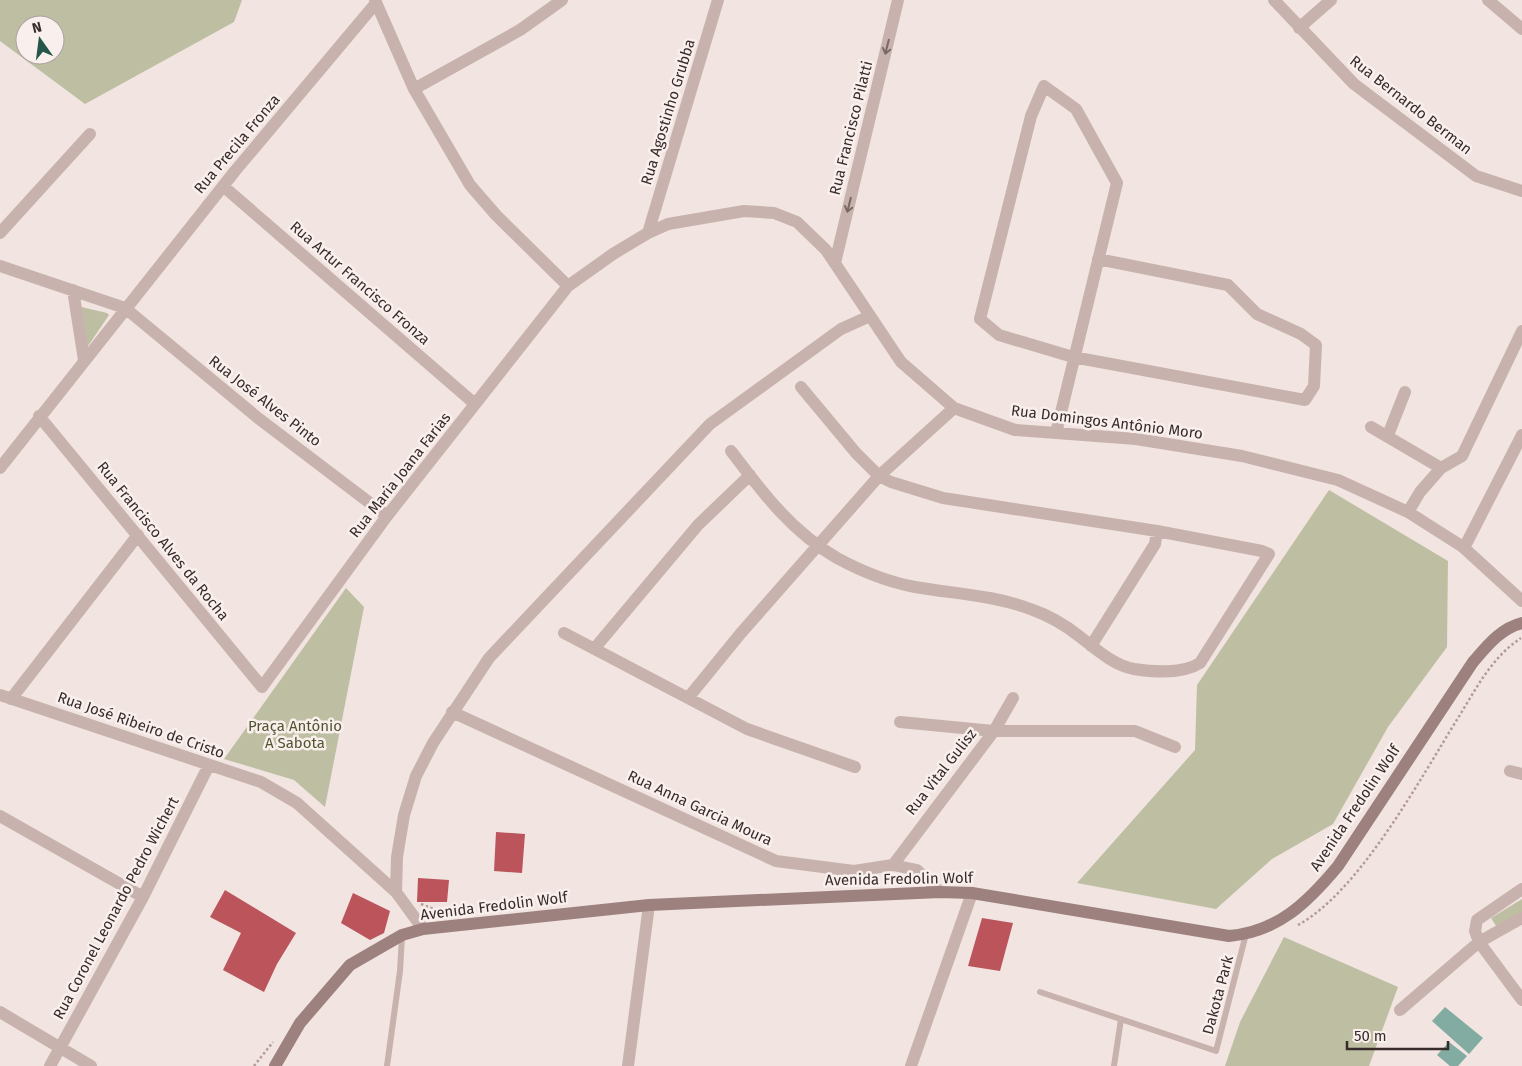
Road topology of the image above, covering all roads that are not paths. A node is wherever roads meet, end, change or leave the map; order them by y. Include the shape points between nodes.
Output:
1 (562, 0) edge
2 (718, 0) edge
3 (898, 0) edge
4 (1274, 0) edge
5 (1331, 0) edge
6 (1488, 0) edge
7 (375, 2) edge
8 (1299, 28) junction
9 (1522, 30) edge
10 (414, 89) junction
11 (90, 134) dead end
12 (223, 186) junction
13 (1522, 191) edge
14 (0, 233) edge
15 (648, 233) junction
16 (1098, 259) junction
17 (835, 263) junction
18 (0, 266) edge
19 (568, 286) junction
20 (72, 290) junction
21 (125, 308) junction
22 (870, 316) junction
23 (1522, 331) edge
24 (1073, 357) junction
25 (84, 360) junction
26 (801, 387) dead end
27 (1405, 392) dead end
28 (476, 404) junction
29 (954, 408) junction
30 (39, 416) junction
31 (1371, 427) dead end
32 (1056, 433) junction
33 (1388, 435) junction
34 (1522, 435) edge
35 (732, 451) dead end
36 (0, 468) edge
37 (1441, 468) junction
38 (750, 475) junction
39 (879, 476) junction
40 (1408, 512) junction
41 (387, 516) junction
42 (1157, 531) junction
43 (138, 535) junction
44 (819, 546) junction
45 (1464, 548) junction
46 (1522, 601) edge
47 (1522, 623) edge
48 (564, 634) dead end
49 (1092, 646) junction
50 (594, 649) junction
51 (262, 687) joint
52 (6, 697) edge
53 (688, 698) junction
54 (1013, 698) dead end
55 (452, 712) junction
56 (900, 722) dead end
57 (994, 731) junction
58 (1175, 747) dead end
59 (209, 765) junction
60 (855, 767) dead end
61 (0, 816) edge
62 (893, 865) junction
63 (1522, 889) edge
64 (396, 892) junction
65 (940, 892) junction
66 (972, 893) junction
67 (143, 897) junction
68 (649, 905) junction
69 (1522, 918) edge
70 (423, 929) junction
71 (1246, 934) junction
72 (402, 935) junction
73 (1479, 942) junction
74 (1040, 992) dead end
75 (1522, 1000) edge
76 (1400, 1010) dead end
77 (0, 1012) edge
78 (1121, 1019) junction
79 (61, 1047) junction
80 (50, 1066) edge
81 (92, 1066) edge
82 (275, 1066) edge
83 (387, 1066) edge
84 (628, 1066) edge
85 (911, 1066) edge
86 (1114, 1066) edge

1 - 10 street via 520,30
2 - 15 street, Rua Agostinho Grubba
3 -> 17 street, Rua Francisco Pilatti
4 - 8 street, Rua Bernardo Berman
5 - 8 street
6 - 9 street
7 - 10 street
7 - 12 street, Rua Precila Fronza
8 - 13 street, Rua Bernardo Berman via 1354,84 1476,176
10 - 19 street via 470,185 496,216
11 - 14 street
12 - 21 street, Rua Precila Fronza
12 - 28 street, Rua Artur Francisco Fronza
15 - 17 street, Rua Domingos Antônio Moro via 668,224 744,211 774,213 797,222
15 - 19 street, Rua Domingos Antônio Moro
16 - 24 street
16 - 24 street via 1228,285 1257,314 1301,334 1316,345 1314,386 1305,400
16 - 24 street via 1117,183 1076,109 1044,86 1030,116 980,319 999,335
17 - 22 street, Rua Domingos Antônio Moro
18 - 20 street
19 - 28 street, Rua Maria Joana Farias
20 - 21 street
20 - 25 street
21 - 25 street, Rua Precila Fronza
21 - 41 street, Rua José Alves Pinto via 258,418
22 - 29 street, Rua Domingos Antônio Moro via 901,362
22 - 55 street via 841,329 710,424 489,658
23 - 37 street via 1462,456
24 - 32 street
25 - 30 street, Rua Precila Fronza
26 - 39 street via 834,429
27 - 33 street
28 - 41 street, Rua Maria Joana Farias
29 - 32 street, Rua Domingos Antônio Moro via 1015,430
29 - 39 street
30 - 36 street, Rua Precila Fronza
30 - 43 street, Rua Francisco Alves da Rocha
31 - 33 street
32 - 40 street, Rua Domingos Antônio Moro via 1136,439 1242,456 1338,480
33 - 37 street
34 - 45 street
35 - 38 street
37 - 40 street
38 - 44 street via 776,509
38 - 50 street via 698,525
39 - 42 street via 943,498
39 - 44 street
40 - 45 street, Rua Domingos Antônio Moro
41 - 51 street, Rua Maria Joana Farias
42 - 49 street via 1155,544
42 - 49 street via 1269,554 1200,663 1192,668 1134,669 1119,665
43 - 51 street, Rua Francisco Alves da Rocha
43 - 52 street
44 - 49 street via 854,567 894,582 1018,604 1051,618
44 - 53 street
45 - 46 street, Rua Domingos Antônio Moro
47 - 71 main road, Avenida Fredolin Wolf via 1492,640 1473,662 1338,866 1314,896 1274,925
48 - 50 street
50 - 53 street
52 - 59 street, Rua José Ribeiro de Cristo
53 - 60 street via 748,729
54 - 57 street, Rua Vital Gulisz
55 - 62 street, Rua Anna Garcia Moura via 776,861 854,871
55 - 64 street via 416,776 404,815 397,857
56 - 57 street
57 - 58 street via 1135,731
57 - 62 street, Rua Vital Gulisz
59 - 64 street, Rua José Ribeiro de Cristo via 260,782 297,803
59 - 67 street, Rua Coronel Leonardo Pedro Wichert
61 - 67 street
62 - 65 street, Rua Anna Garcia Moura via 917,870
63 - 73 street via 1478,920 1475,931
64 - 70 street, Rua José Ribeiro de Cristo
65 - 66 main road, Avenida Fredolin Wolf
65 - 68 main road, Avenida Fredolin Wolf
66 - 71 main road, Avenida Fredolin Wolf via 1204,933
66 - 85 street
67 - 79 street, Rua Coronel Leonardo Pedro Wichert
68 - 70 main road, Avenida Fredolin Wolf
68 - 84 street
69 - 73 street
70 - 72 main road, Avenida Fredolin Wolf
71 - 78 lane, Dakota Park via 1216,1052
72 - 82 main road, Avenida Fredolin Wolf via 350,965 300,1023
72 - 83 lane
73 - 75 street
73 - 76 street
74 - 78 lane, Dakota Park
77 - 79 street
78 - 86 lane
79 - 80 street, Rua Coronel Leonardo Pedro Wichert
79 - 81 street

